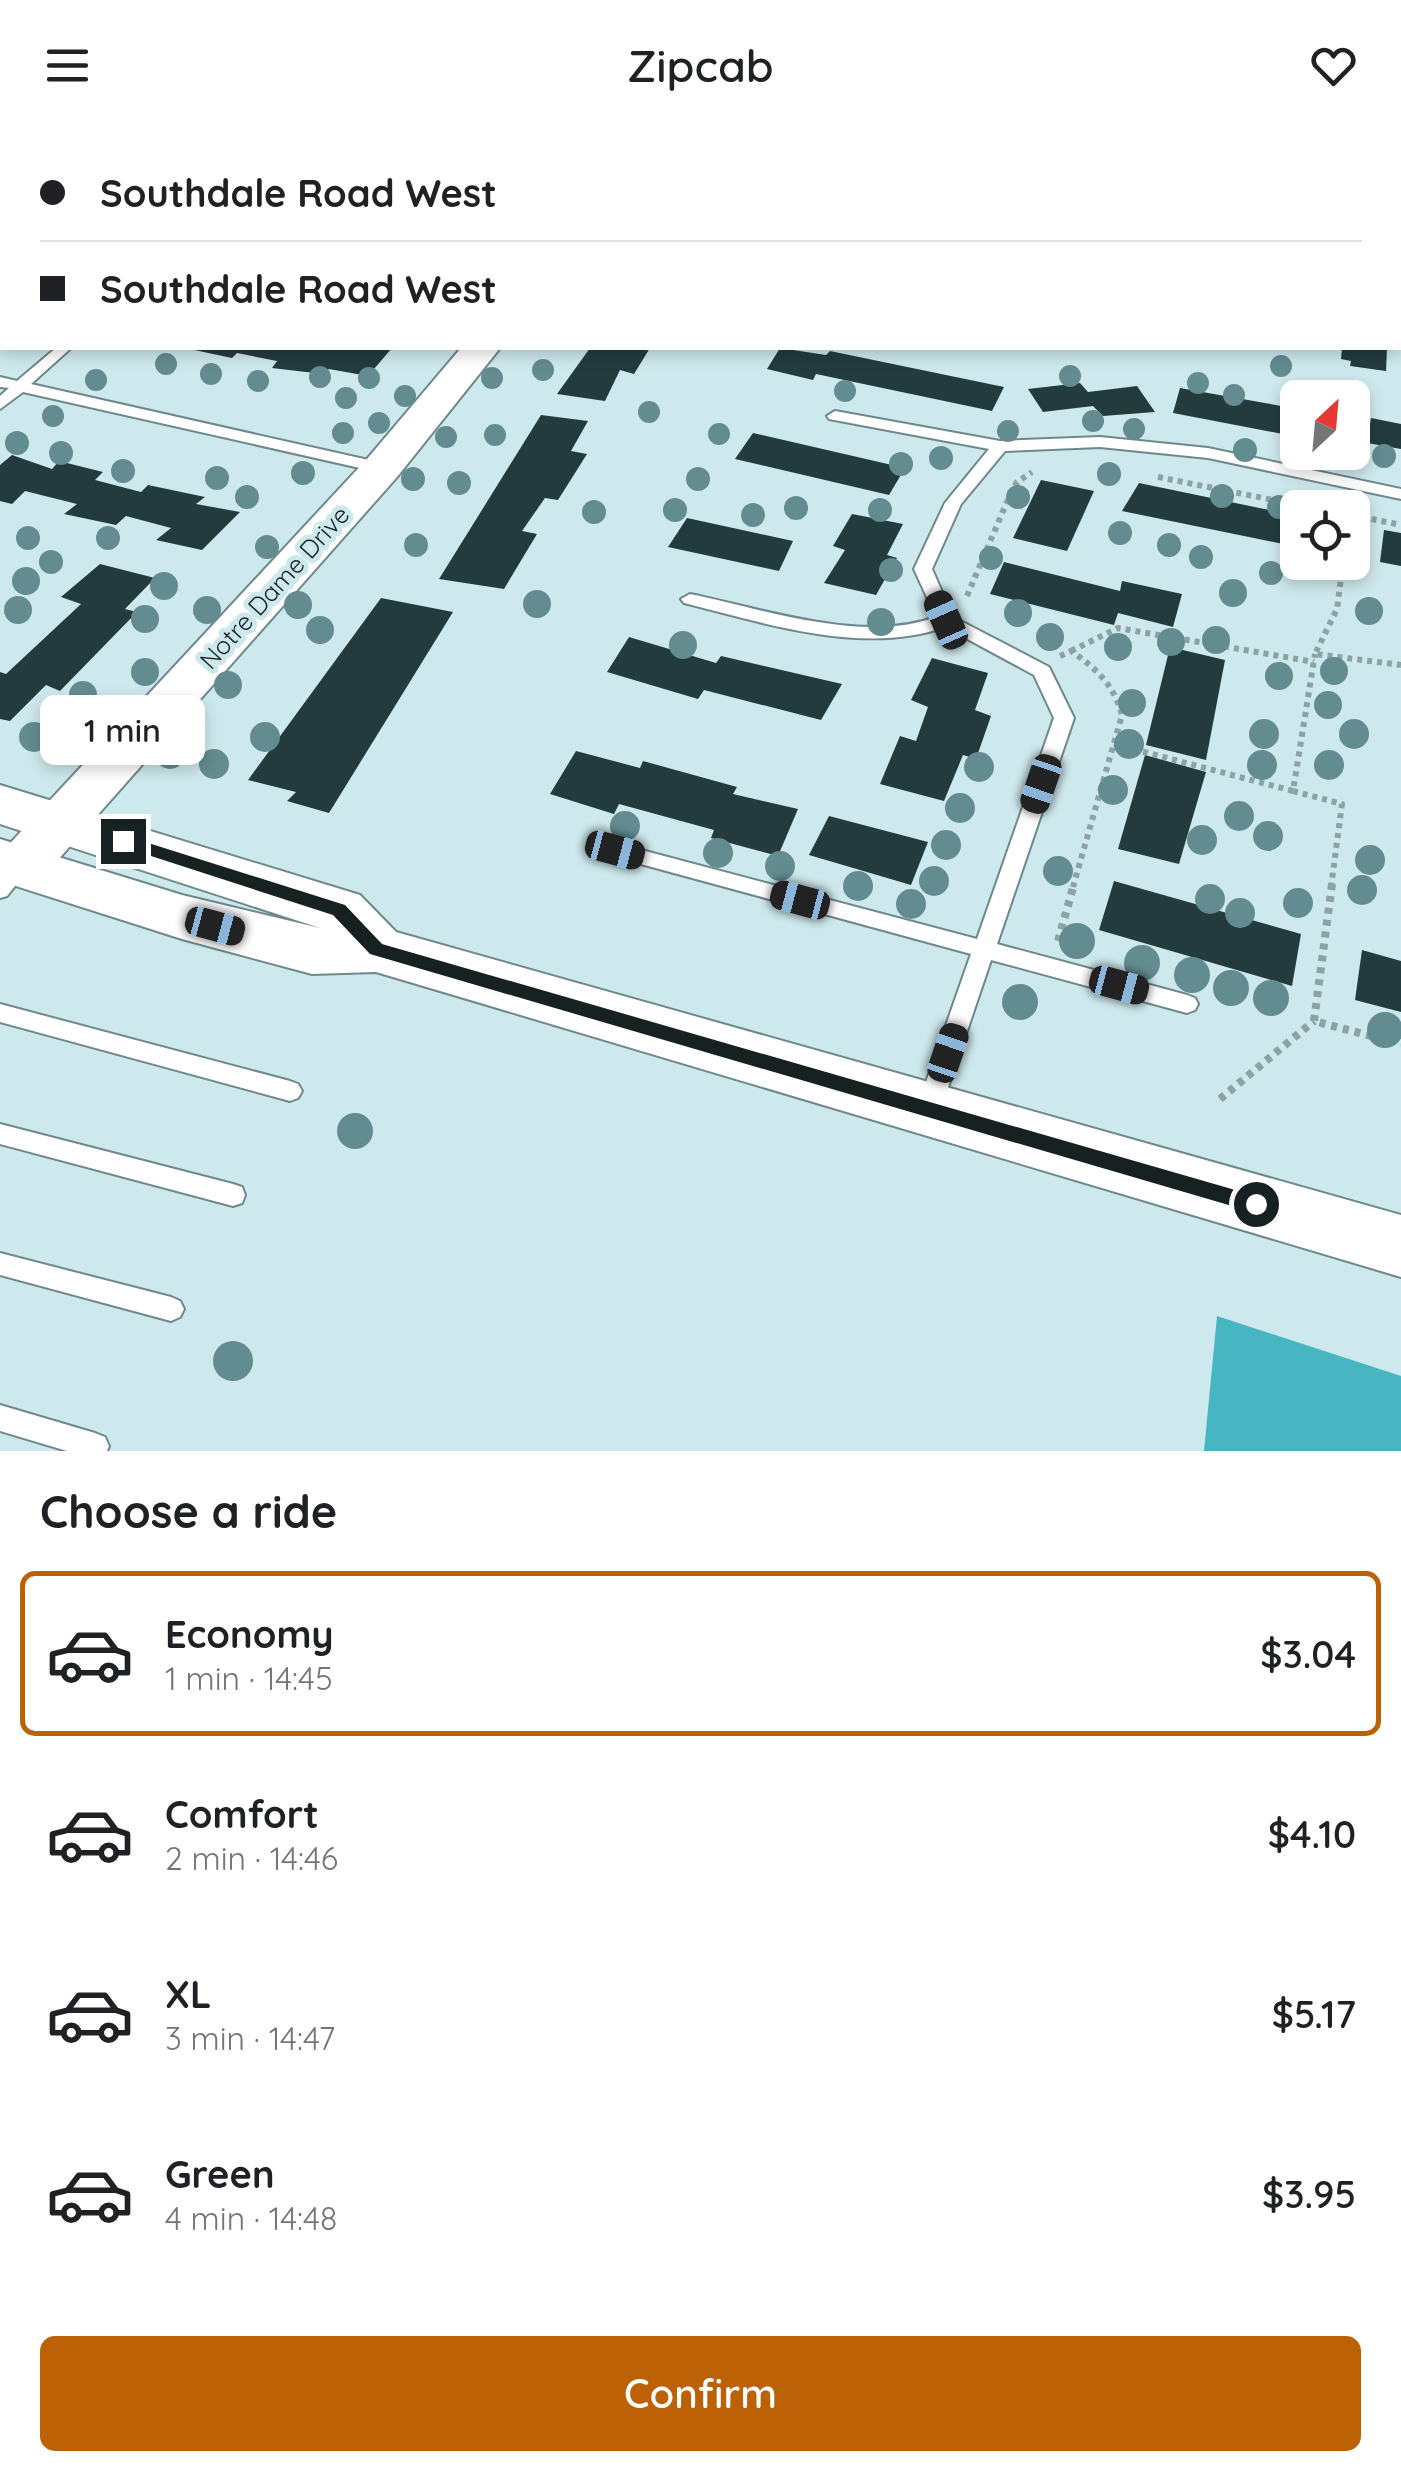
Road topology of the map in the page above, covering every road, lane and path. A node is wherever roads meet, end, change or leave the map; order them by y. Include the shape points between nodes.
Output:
1 (62, 350) edge
2 (479, 350) edge
3 (0, 382) edge
4 (20, 387) junction
5 (0, 404) edge
6 (835, 416) dead end
7 (1000, 446) junction
8 (382, 468) junction
9 (1039, 470) dead end
10 (1141, 474) dead end
11 (1401, 494) edge
12 (1280, 501) edge
13 (1370, 519) edge
14 (1401, 525) edge
15 (1340, 580) edge
16 (690, 599) dead end
17 (964, 603) dead end
18 (946, 620) junction
19 (1071, 651) junction
20 (1314, 658) junction
21 (1048, 661) dead end
22 (1401, 665) edge
23 (1114, 744) junction
24 (1293, 790) junction
25 (0, 804) edge
26 (62, 822) junction
27 (615, 850) dead end
28 (7, 872) edge
29 (376, 949) junction
30 (984, 949) junction
31 (1056, 949) dead end
32 (1187, 1004) dead end
33 (0, 1013) edge
34 (1314, 1021) junction
35 (1401, 1044) edge
36 (290, 1090) dead end
37 (1220, 1099) dead end
38 (928, 1110) junction
39 (0, 1134) edge
40 (233, 1194) dead end
41 (1401, 1246) edge
42 (0, 1264) edge
43 (171, 1308) dead end
44 (0, 1418) edge
45 (95, 1446) dead end

1 - 4 lane
2 - 8 street, Notre Dame Drive
3 - 4 lane
4 - 5 lane
4 - 8 lane
6 - 7 lane
7 - 11 lane via 1100,442 1208,453
7 - 18 lane via 953,503 923,569
8 - 26 street, Notre Dame Drive
9 - 17 path via 1017,482
10 - 12 path
13 - 14 path
15 - 20 path via 1336,610
16 - 18 lane via 854,632 927,631
18 - 30 lane via 1042,672 1064,718
19 - 20 path via 1118,628
19 - 21 path
19 - 23 path via 1118,694 1122,716
20 - 22 path
20 - 24 path
23 - 24 path
23 - 31 path
24 - 34 path via 1342,804
25 - 26 main road
26 - 28 street, Notre Dame Drive
26 - 29 main road via 339,910
27 - 30 lane
28 - 29 main road via 312,950
29 - 38 main road
30 - 32 lane
30 - 38 lane
33 - 36 lane
34 - 35 path
34 - 37 path
38 - 41 main road
39 - 40 lane
42 - 43 lane
44 - 45 lane

